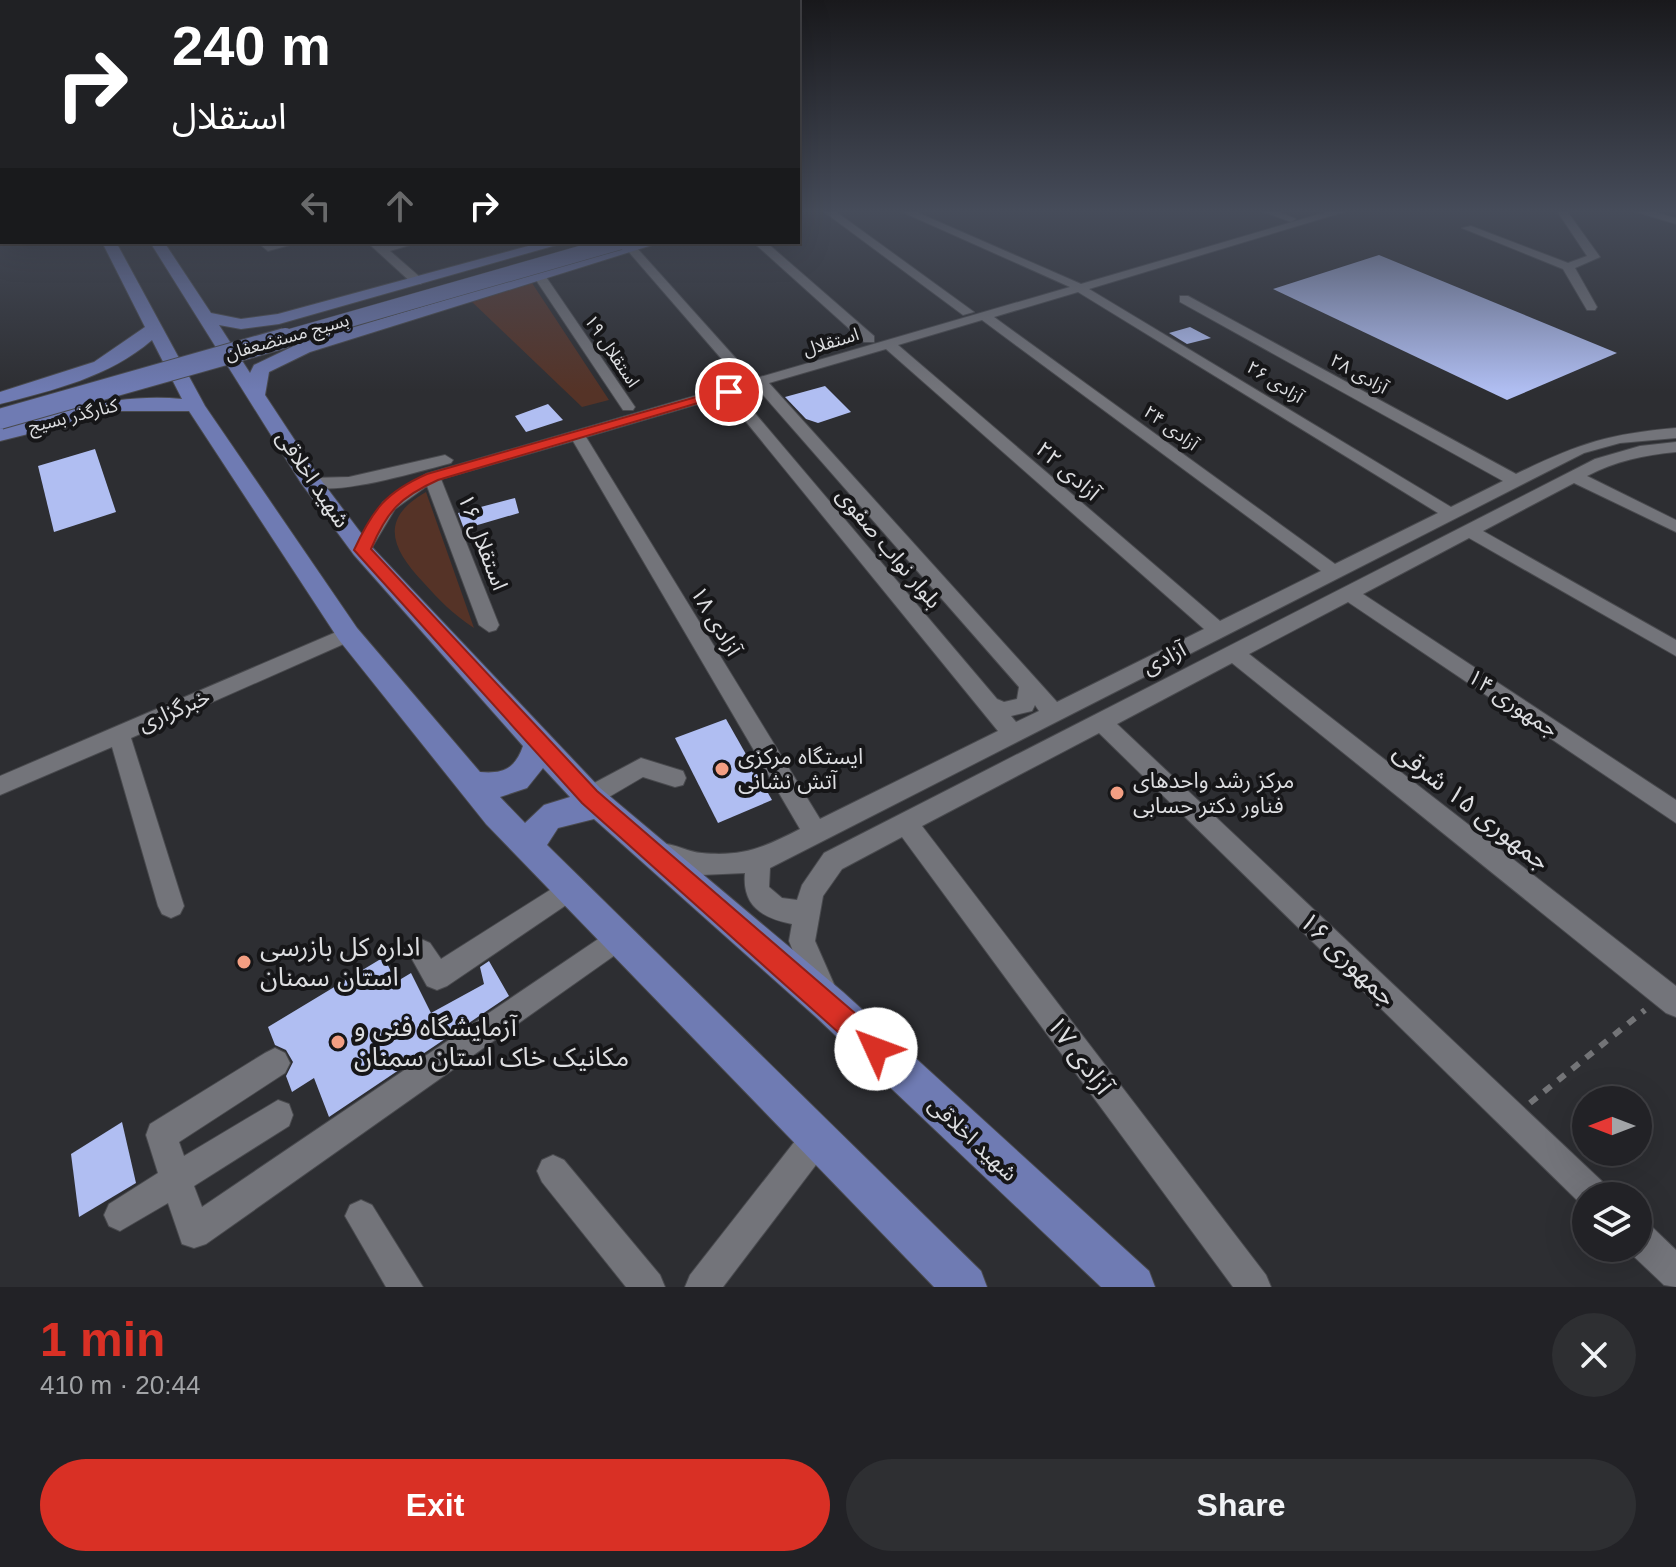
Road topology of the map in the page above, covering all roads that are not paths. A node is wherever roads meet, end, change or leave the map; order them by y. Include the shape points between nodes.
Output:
1 (125, 271) edge
2 (168, 271) edge
3 (406, 271) edge
4 (453, 271) edge
5 (484, 271) edge
6 (535, 271) edge
7 (556, 271) edge
8 (650, 271) edge
9 (792, 271) edge
10 (911, 271) edge
11 (1043, 271) edge
12 (1120, 271) edge
13 (1570, 271) edge
14 (540, 277) junction
15 (417, 281) junction
16 (1073, 284) junction
17 (1184, 299) dead end
18 (1591, 307) dead end
19 (968, 312) junction
20 (985, 316) junction
21 (205, 317) junction
22 (279, 319) junction
23 (155, 328) junction
24 (869, 339) junction
25 (889, 344) junction
26 (304, 348) junction
27 (807, 363) junction
28 (758, 385) junction
29 (257, 393) junction
30 (733, 397) junction
31 (3, 401) edge
32 (195, 406) junction
33 (628, 407) junction
34 (0, 419) edge
35 (21, 429) junction
36 (1676, 433) edge
37 (577, 434) junction
38 (0, 435) edge
39 (1676, 447) edge
40 (1574, 476) junction
41 (379, 477) junction
42 (432, 477) junction
43 (1516, 481) junction
44 (312, 483) junction
45 (401, 491) junction
46 (1451, 514) junction
47 (1676, 527) edge
48 (1470, 531) junction
49 (362, 550) junction
50 (1334, 572) junction
51 (1349, 593) junction
52 (1280, 600) junction
53 (1304, 617) junction
54 (489, 625) dead end
55 (1218, 631) junction
56 (348, 634) junction
57 (1676, 649) edge
58 (1234, 653) junction
59 (1029, 685) junction
60 (989, 705) junction
61 (1054, 713) junction
62 (1101, 722) junction
63 (119, 734) junction
64 (1013, 734) junction
65 (539, 742) junction
66 (675, 778) dead end
67 (472, 784) junction
68 (0, 786) edge
69 (595, 802) junction
70 (1676, 813) edge
71 (906, 824) junction
72 (815, 833) junction
73 (530, 849) junction
74 (652, 851) junction
75 (758, 862) junction
76 (569, 889) junction
77 (171, 906) dead end
78 (808, 913) junction
79 (616, 939) junction
80 (421, 952) dead end
81 (1670, 999) edge
82 (830, 1005) junction
83 (275, 1063) dead end
84 (278, 1115) dead end
85 (817, 1138) junction
86 (553, 1171) dead end
87 (177, 1179) junction
88 (1580, 1182) edge
89 (120, 1215) dead end
90 (361, 1216) dead end
91 (1652, 1250) edge
92 (1676, 1273) edge
93 (956, 1282) edge
94 (406, 1287) edge
95 (648, 1287) edge
96 (702, 1287) edge
97 (1133, 1287) edge
98 (1254, 1287) edge

1 - 23 main road
2 - 21 main road, شهید اخلاقی
3 - 15 street
4 - 15 main road
5 - 31 main road, بسیج مستضعفان
6 - 34 main road, بسیج مستضعفان, bridge
7 - 14 main road
8 - 28 street, بلوار نواب صفوی
9 - 24 street
10 - 19 street
11 - 16 street, آزادی ۲۶
12 - 16 street, استقلال
13 - 18 street
14 - 26 main road
14 - 33 street, استقلال ۱۹
15 - 22 main road
16 - 19 street, استقلال
16 - 20 street, استقلال via 1040,302
16 - 46 street, آزادی ۲۶ via 1394,484
17 - 43 street, آزادی ۲۸
19 - 24 street, استقلال
20 - 25 street, استقلال
20 - 50 street, آزادی ۲۴
21 - 22 main road via 241,324
21 - 29 main road, شهید اخلاقی
22 - 26 main road via 269,325 266,339 277,347
23 - 31 main road, کنارگذر بسیج via 103,369
23 - 32 main road
24 - 27 street, استقلال
25 - 27 street, استقلال
25 - 55 street, آزادی ۲۲
26 - 29 main road via 260,369
27 - 28 street, استقلال
28 - 30 street
28 - 33 street, استقلال
28 - 59 street, بلوار نواب صفوی
29 - 44 main road, شهید اخلاقی
30 - 37 street
30 - 60 street, بلوار نواب صفوی
31 - 35 main road via 38,397 46,404 41,415
32 - 35 main road, کنارگذر بسیج via 122,402
32 - 56 main road
33 - 41 street, استقلال
35 - 38 main road, کنارگذر بسیج
36 - 43 street, آزادی via 1619,438 1578,450
37 - 42 street
37 - 72 street, آزادی ۱۸
39 - 40 street, آزادی via 1601,462
40 - 47 street
40 - 48 street, آزادی
41 - 44 street, استقلال
41 - 45 street via 384,490
42 - 45 street
42 - 54 street, استقلال ۱۶
43 - 46 street, آزادی
44 - 49 main road, شهید اخلاقی
45 - 49 street via 376,520
46 - 50 street, آزادی
48 - 51 street, آزادی
48 - 57 street
49 - 65 main road, شهید اخلاقی
50 - 52 street, آزادی
51 - 53 street, آزادی
51 - 70 street, جمهوری ۱۴
52 - 53 street
52 - 55 street, آزادی
53 - 58 street, آزادی
55 - 61 street, آزادی
56 - 63 street, خبرگزاری
56 - 67 main road
58 - 62 street, آزادی
58 - 81 street, جمهوری ۱۵ شرقی
59 - 60 street via 1024,705 1004,710
59 - 61 street, بلوار نواب صفوی
60 - 64 street, بلوار نواب صفوی
61 - 64 street, آزادی
62 - 71 street, آزادی
62 - 88 street, جمهوری ۱۶
63 - 68 street, خبرگزاری
63 - 77 street
64 - 72 street, آزادی
65 - 67 main road via 533,762 510,784
65 - 69 main road, شهید اخلاقی
66 - 69 street via 641,767
67 - 73 main road
69 - 73 main road via 545,818
69 - 74 main road, شهید اخلاقی
71 - 78 street, آزادی via 833,861 811,893
71 - 98 street, آزادی ۱۷
72 - 75 street, آزادی
73 - 76 main road
74 - 75 street, آزادی via 701,864
74 - 82 main road, شهید اخلاقی
75 - 78 street via 756,891 769,906
76 - 79 main road
76 - 80 street via 437,977
78 - 82 street, آزادی via 802,941
79 - 85 main road
79 - 87 street via 194,1232
82 - 97 main road, شهید اخلاقی
83 - 87 street via 161,1135
84 - 87 street
85 - 93 main road
85 - 96 street
86 - 95 street
87 - 89 street
90 - 94 street
91 - 92 street

